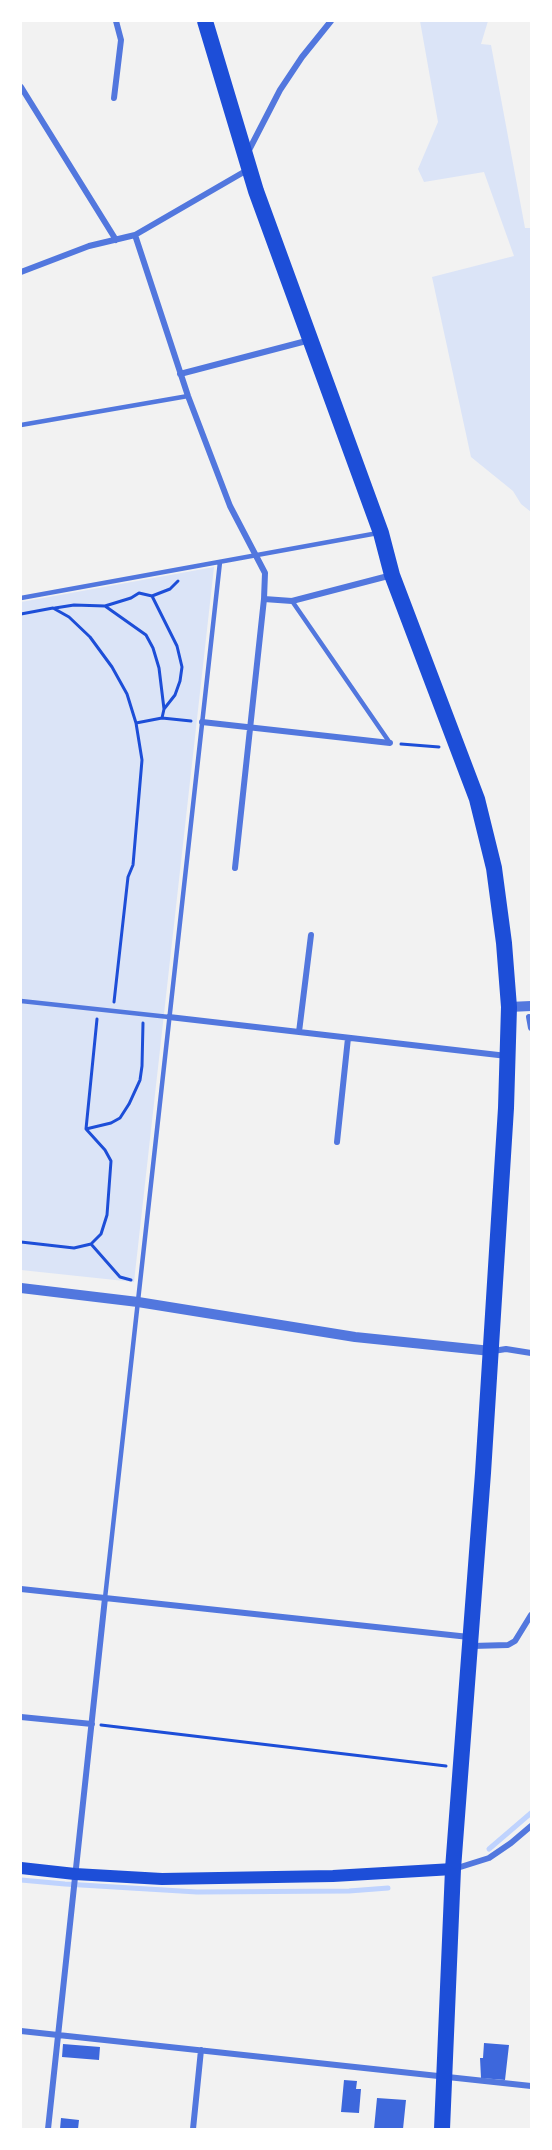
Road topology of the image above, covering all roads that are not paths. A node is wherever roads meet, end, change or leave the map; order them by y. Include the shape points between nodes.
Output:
1 (116, 21) edge
2 (205, 21) edge
3 (331, 21) edge
4 (21, 87) edge
5 (114, 98) dead end
6 (247, 162) junction
7 (135, 236) junction
8 (116, 240) junction
9 (21, 273) edge
10 (310, 340) junction
11 (180, 374) junction
12 (188, 396) junction
13 (21, 425) edge
14 (381, 533) junction
15 (257, 556) junction
16 (220, 562) junction
17 (392, 575) junction
18 (21, 598) edge
19 (264, 599) junction
20 (292, 601) junction
21 (202, 722) junction
22 (251, 728) junction
23 (390, 743) joint
24 (235, 868) dead end
25 (311, 935) dead end
26 (21, 1001) edge
27 (509, 1007) junction
28 (530, 1012) edge
29 (169, 1017) junction
30 (531, 1028) edge
31 (299, 1032) junction
32 (348, 1038) junction
33 (508, 1056) junction
34 (337, 1142) dead end
35 (21, 1288) edge
36 (138, 1302) junction
37 (491, 1351) junction
38 (531, 1353) edge
39 (21, 1589) edge
40 (105, 1598) junction
41 (531, 1615) edge
42 (469, 1641) junction
43 (21, 1717) edge
44 (92, 1724) junction
45 (531, 1826) edge
46 (21, 1868) edge
47 (453, 1869) junction
48 (75, 1874) junction
49 (21, 2031) edge
50 (58, 2035) junction
51 (201, 2050) junction
52 (445, 2078) junction
53 (531, 2086) edge
54 (48, 2129) edge
55 (193, 2129) edge
56 (442, 2129) edge

1 - 5 street via 121,40
2 - 6 highway
3 - 6 street via 280,90
4 - 8 street
6 - 7 street
6 - 10 highway
7 - 8 street
7 - 11 street
8 - 9 street via 89,246
10 - 11 street
10 - 14 highway
11 - 12 street
12 - 13 lane
12 - 15 street via 230,506
14 - 15 lane
14 - 17 highway
15 - 16 lane
15 - 19 street via 265,573
16 - 18 lane
16 - 21 lane
17 - 20 street
17 - 27 highway via 477,799 494,868
19 - 20 street
19 - 22 street
20 - 23 lane
21 - 22 street
21 - 29 lane
22 - 23 street
22 - 24 street
25 - 31 street
26 - 29 lane
27 - 28 street
27 - 33 highway
28 - 30 street
29 - 31 street
29 - 36 lane
31 - 32 street
32 - 33 street
32 - 34 street
33 - 37 highway
35 - 36 street
36 - 37 street via 356,1336
36 - 40 lane
37 - 38 street via 506,1348
37 - 42 highway
39 - 40 street
40 - 42 street
40 - 44 street
41 - 42 street via 515,1641 508,1645
42 - 47 highway
43 - 44 street
44 - 48 street
45 - 47 street via 489,1858
46 - 48 main road
47 - 48 main road via 162,1879
47 - 52 highway
48 - 50 street
49 - 50 street
50 - 51 street
50 - 54 street
51 - 52 street
51 - 55 street
52 - 53 street
52 - 56 highway

